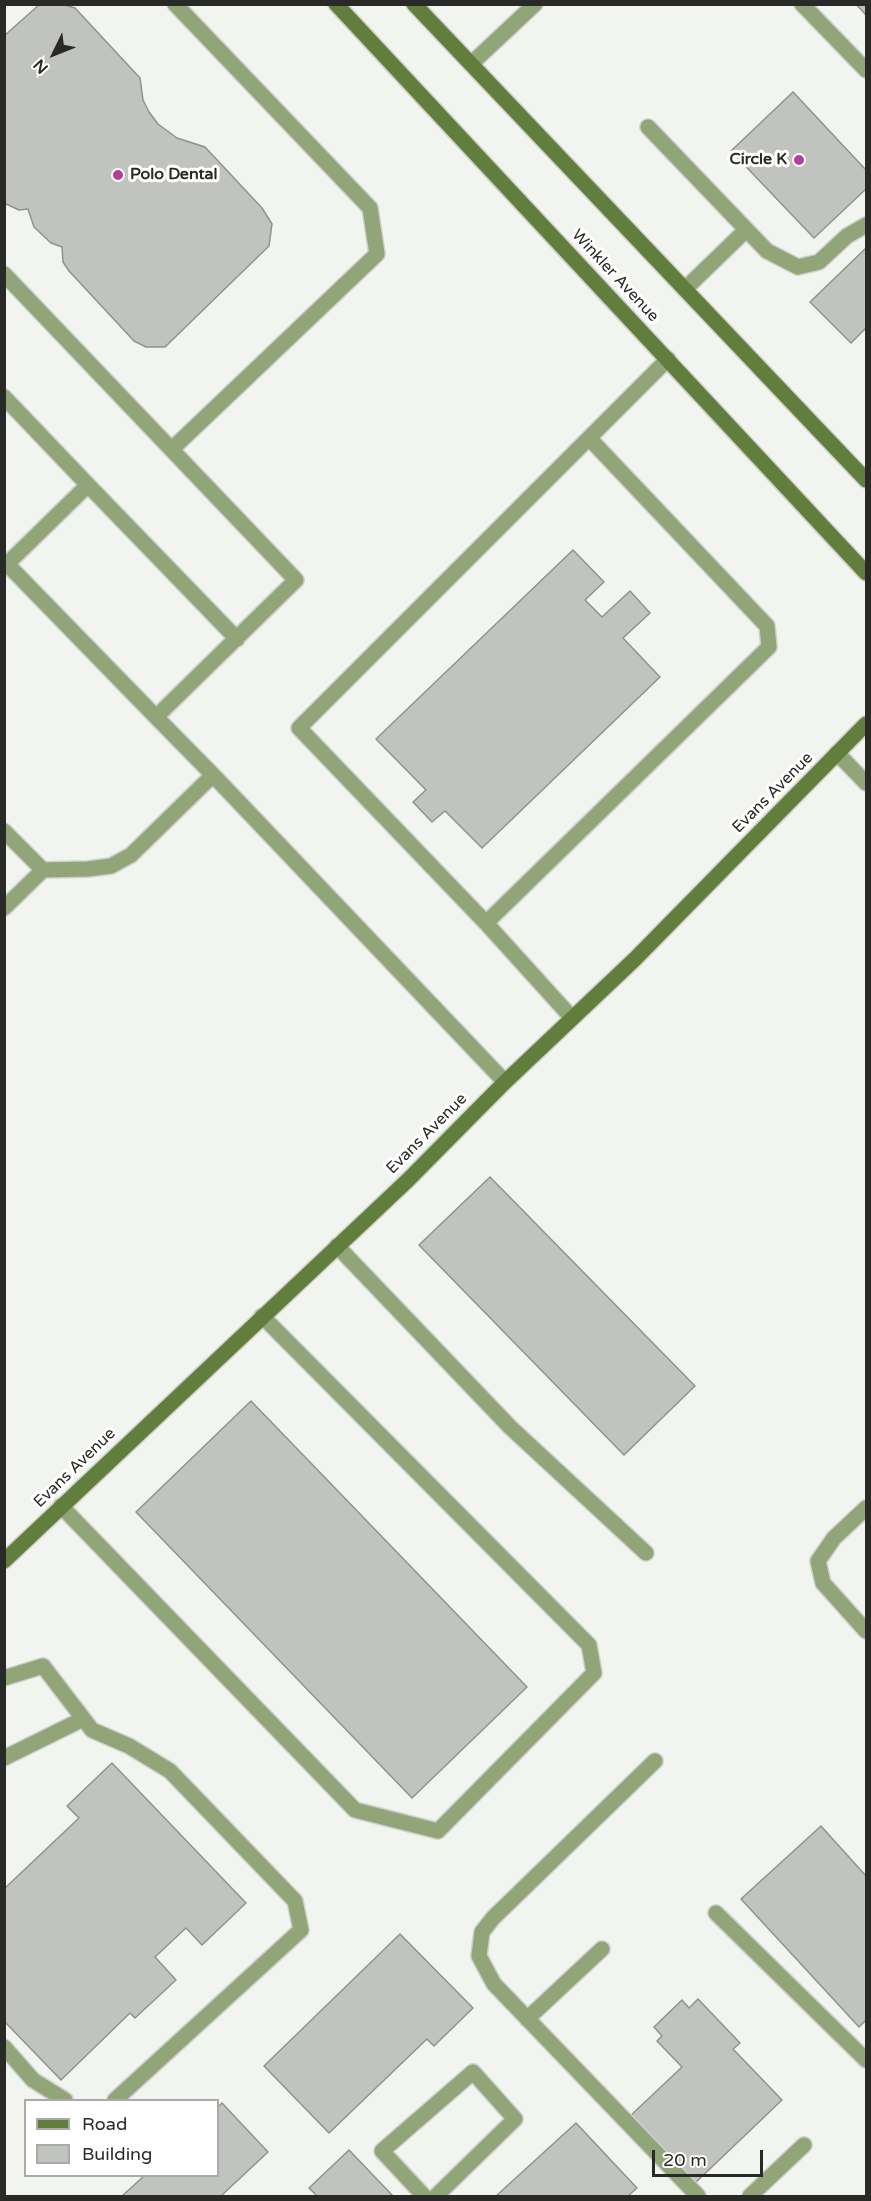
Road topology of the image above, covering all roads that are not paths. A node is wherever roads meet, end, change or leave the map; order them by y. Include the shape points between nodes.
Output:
1 (175, 4) edge
2 (336, 4) edge
3 (414, 4) edge
4 (535, 4) edge
5 (802, 4) edge
6 (471, 64) junction
7 (867, 70) edge
8 (648, 127) dead end
9 (867, 225) edge
10 (747, 230) junction
11 (4, 274) edge
12 (685, 289) junction
13 (668, 359) junction
14 (4, 397) edge
15 (589, 438) junction
16 (172, 449) junction
17 (867, 480) edge
18 (88, 485) junction
19 (867, 573) edge
20 (237, 639) junction
21 (156, 717) junction
22 (867, 724) edge
23 (837, 753) junction
24 (213, 775) junction
25 (867, 783) edge
26 (4, 831) edge
27 (43, 870) junction
28 (4, 908) edge
29 (486, 923) junction
30 (573, 1018) junction
31 (505, 1082) junction
32 (337, 1246) junction
33 (262, 1316) junction
34 (61, 1506) junction
35 (867, 1508) edge
36 (646, 1553) dead end
37 (4, 1561) edge
38 (867, 1631) edge
39 (4, 1678) edge
40 (83, 1719) junction
41 (4, 1758) edge
42 (655, 1761) dead end
43 (716, 1913) dead end
44 (602, 1949) dead end
45 (527, 2019) junction
46 (4, 2047) edge
47 (867, 2060) edge
48 (63, 2099) edge
49 (116, 2099) edge
50 (804, 2145) dead end
51 (424, 2196) edge
52 (436, 2196) edge
53 (698, 2196) edge
54 (750, 2196) edge

1 - 16 lane via 370,208 377,254
2 - 13 street, Winkler Avenue
3 - 6 street
4 - 6 lane
5 - 7 lane
6 - 12 street
8 - 10 lane
9 - 10 lane via 847,236 819,262 798,267 767,251
10 - 12 lane
11 - 16 lane
12 - 17 street
13 - 15 lane
13 - 19 street, Winkler Avenue
14 - 18 lane
15 - 29 lane via 767,626 769,647
15 - 29 lane via 299,728
16 - 20 lane via 296,580
18 - 20 lane
18 - 21 lane via 7,564
20 - 21 lane
21 - 24 lane
22 - 23 street, Evans Avenue
23 - 25 lane
23 - 30 street, Evans Avenue
24 - 27 lane via 131,855 111,866 88,870
24 - 31 lane
26 - 27 lane
27 - 28 lane
29 - 30 lane
30 - 31 street, Evans Avenue
31 - 32 street, Evans Avenue
32 - 33 street, Evans Avenue
32 - 36 lane via 510,1427
33 - 34 street, Evans Avenue
33 - 34 lane via 589,1645 594,1673 438,1830 355,1810
34 - 37 street, Evans Avenue
35 - 38 lane via 834,1538 818,1561 823,1583
39 - 40 lane via 43,1666
40 - 41 lane
40 - 49 lane via 92,1730 129,1746 170,1771 295,1900 301,1930
42 - 45 lane via 482,1932 479,1956 494,1984
43 - 47 lane
44 - 45 lane
45 - 53 lane
46 - 48 lane via 33,2080
50 - 54 lane
51 - 52 lane via 382,2151 473,2072 515,2119

